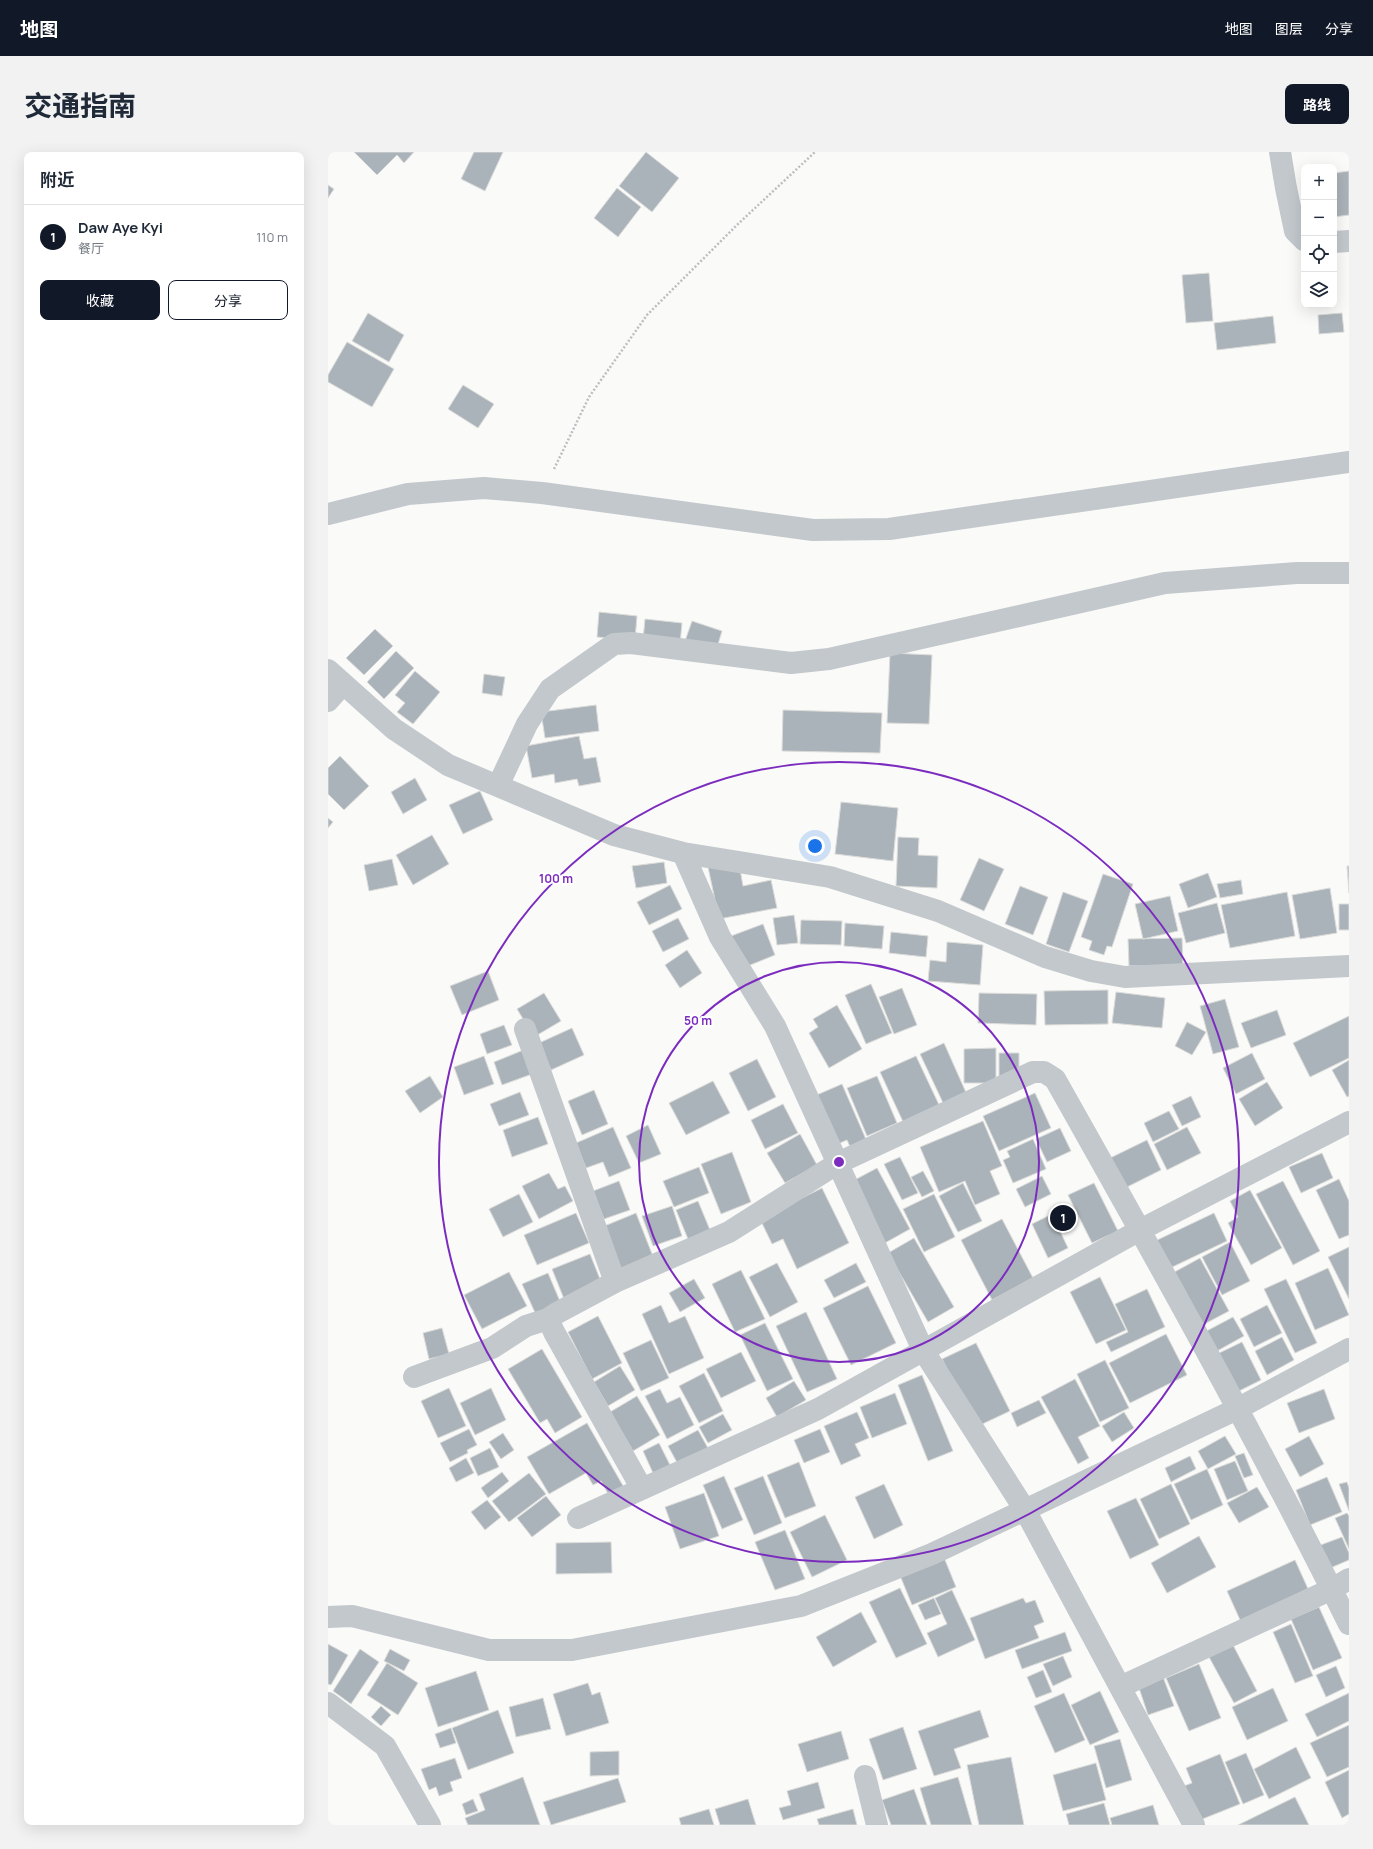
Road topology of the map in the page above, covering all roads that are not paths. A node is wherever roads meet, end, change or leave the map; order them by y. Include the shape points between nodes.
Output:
1 (1280, 152) edge
2 (1301, 237) edge
3 (1349, 241) edge
4 (1337, 242) edge
5 (1349, 462) edge
6 (328, 514) edge
7 (1349, 573) edge
8 (335, 677) edge
9 (328, 701) edge
10 (498, 786) junction
11 (683, 853) junction
12 (1349, 966) edge
13 (525, 1029) dead end
14 (1349, 1122) edge
15 (838, 1163) junction
16 (1140, 1230) junction
17 (615, 1282) junction
18 (548, 1319) junction
19 (1349, 1349) edge
20 (923, 1350) junction
21 (414, 1377) dead end
22 (1237, 1409) junction
23 (642, 1489) junction
24 (1025, 1510) junction
25 (578, 1518) dead end
26 (1340, 1584) edge
27 (328, 1617) edge
28 (1349, 1624) edge
29 (1120, 1687) junction
30 (328, 1704) edge
31 (865, 1776) dead end
32 (430, 1825) edge
33 (877, 1825) edge
34 (1194, 1825) edge

1 - 2 street via 1296,231
3 - 4 street
5 - 6 street via 889,528 813,530 542,493 484,488 408,494
7 - 10 street via 1297,573 1165,583 829,659 791,663 631,642 614,644 550,689 527,724
8 - 9 street
8 - 10 street via 394,729 448,765
10 - 11 street via 614,835
11 - 12 street via 830,877 938,910 1045,957 1091,971 1125,977
11 - 15 street via 720,937 775,1026
13 - 17 street
14 - 16 street
15 - 16 street via 1033,1072 1044,1072 1055,1079
15 - 17 street via 729,1232
15 - 20 street
16 - 20 street
16 - 22 street
17 - 18 street
18 - 21 street via 526,1326 492,1348
18 - 23 street
19 - 22 street
20 - 23 street via 818,1409
20 - 24 street
22 - 24 street
22 - 26 street
23 - 25 street
24 - 27 street via 932,1554 802,1606 572,1650 489,1650 352,1616
24 - 29 street
26 - 28 street
26 - 29 street
29 - 34 street
30 - 32 street via 385,1746
31 - 33 street

